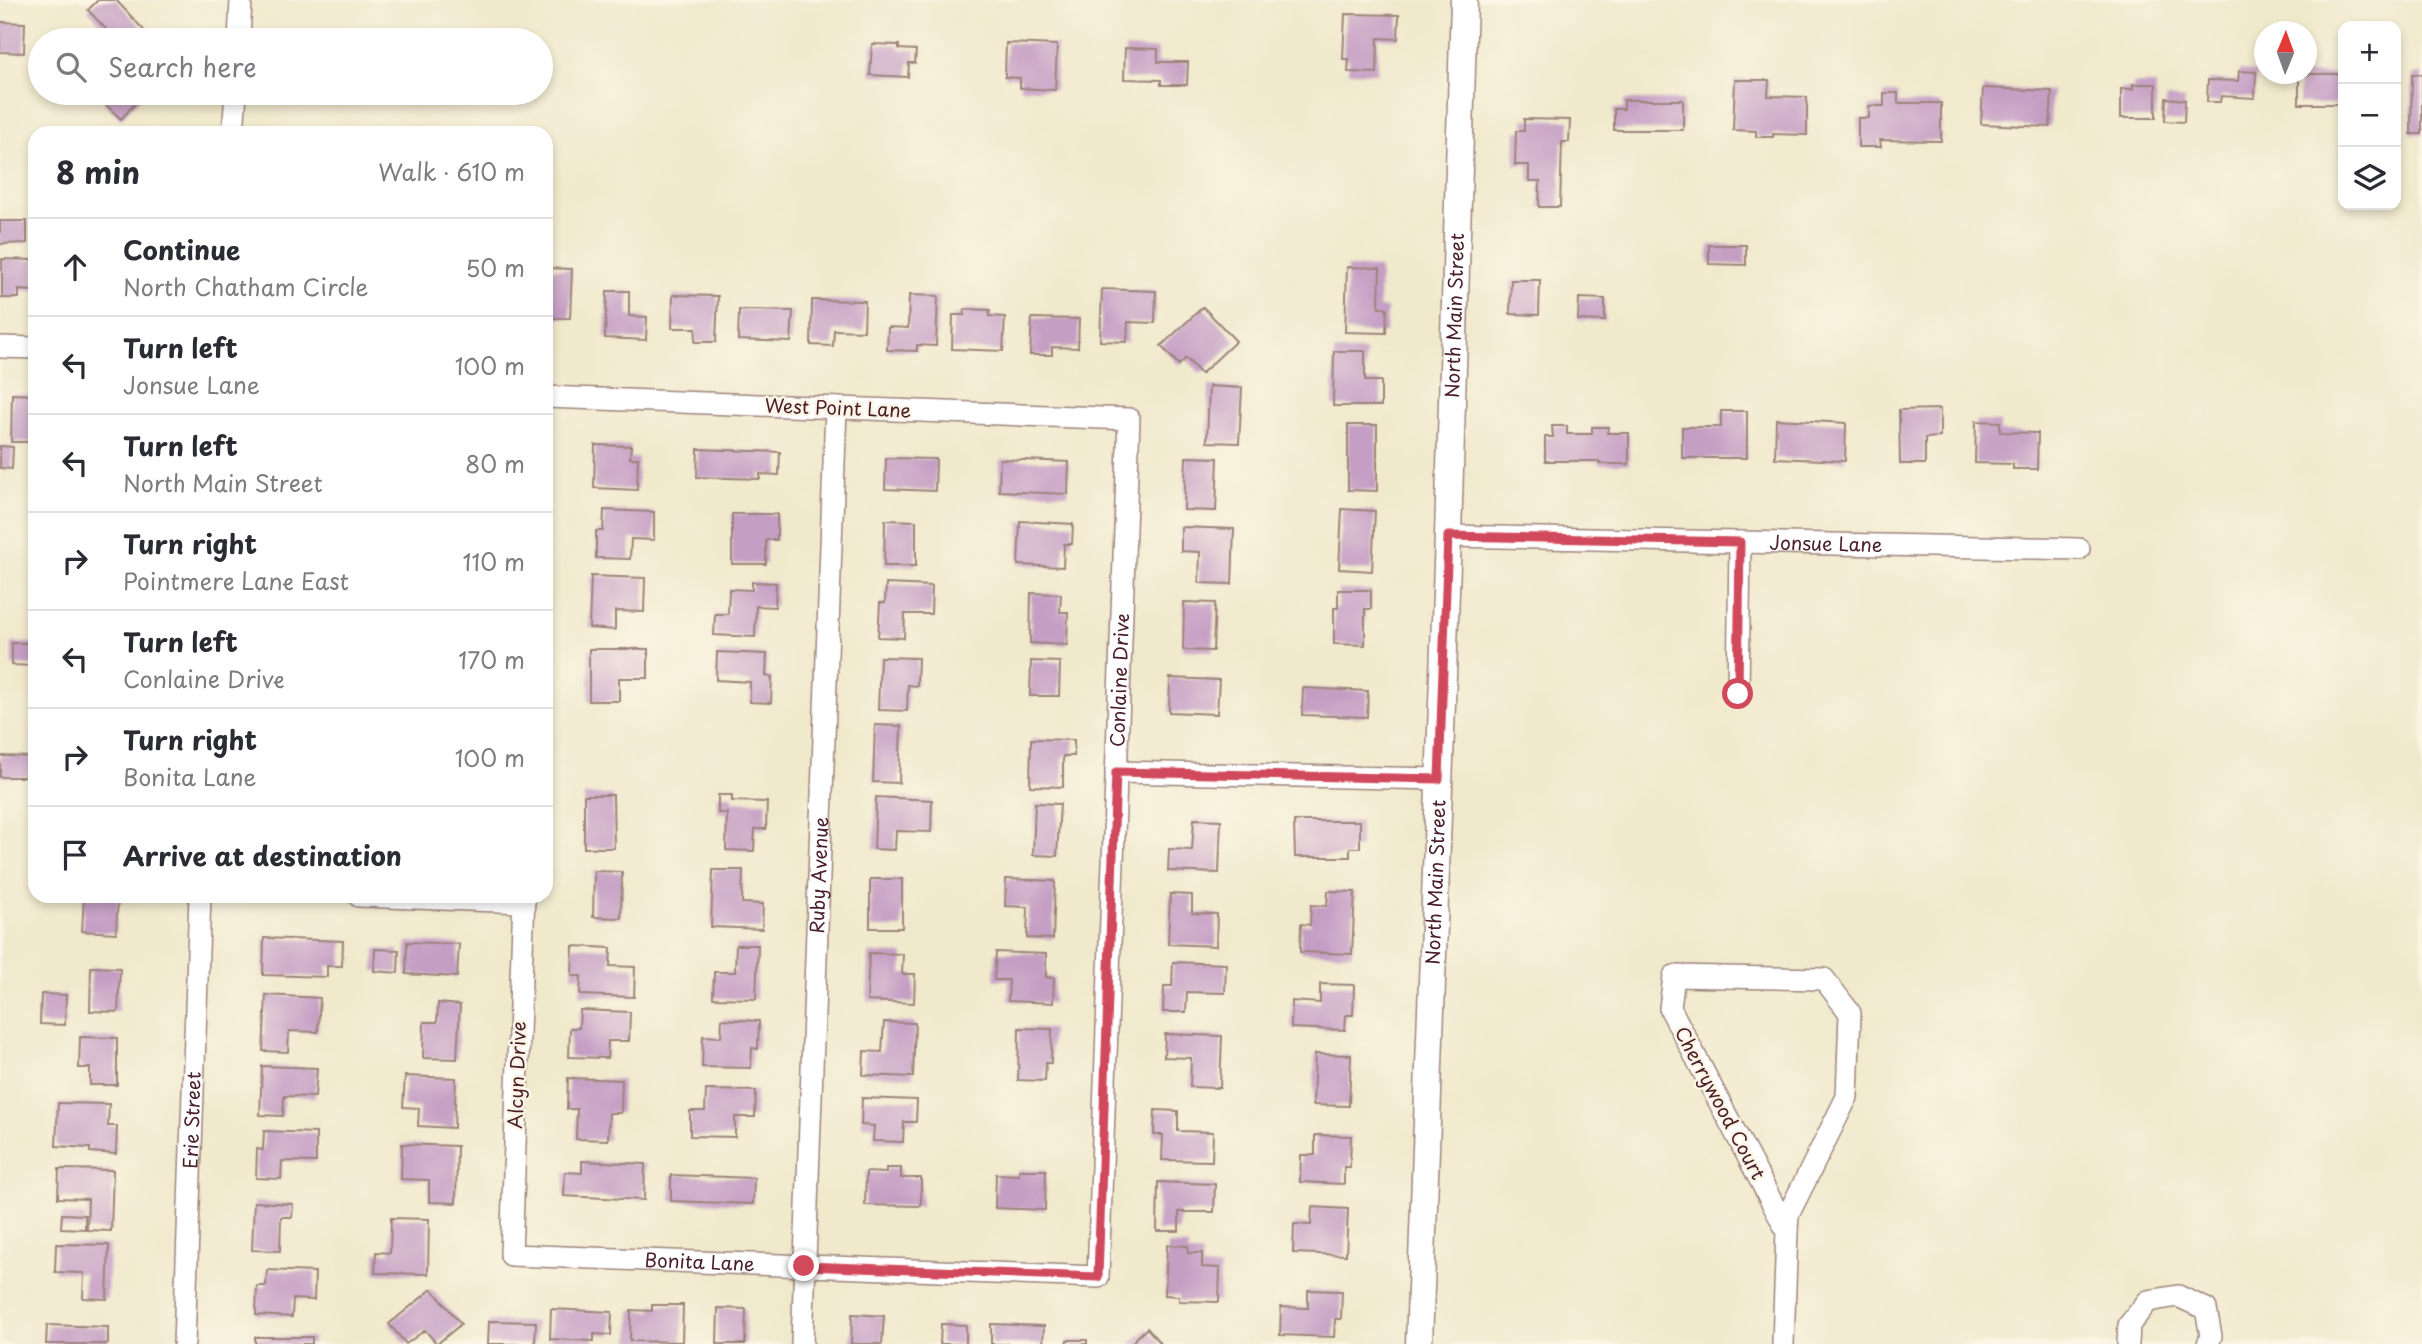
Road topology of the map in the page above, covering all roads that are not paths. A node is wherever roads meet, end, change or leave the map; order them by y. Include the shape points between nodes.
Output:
1 (241, 0) edge
2 (1464, 0) edge
3 (240, 28) edge
4 (235, 105) edge
5 (234, 126) edge
6 (0, 347) edge
7 (28, 348) edge
8 (553, 397) edge
9 (836, 408) junction
10 (1129, 419) joint
11 (1448, 536) junction
12 (1740, 542) junction
13 (2079, 549) dead end
14 (1738, 694) dead end
15 (1116, 772) junction
16 (1439, 779) junction
17 (200, 903) edge
18 (524, 903) edge
19 (1787, 1231) junction
20 (511, 1255) joint
21 (804, 1266) junction
22 (1098, 1277) joint
23 (184, 1344) edge
24 (802, 1344) edge
25 (1419, 1344) edge
26 (1783, 1344) edge
27 (2128, 1344) edge
28 (2207, 1344) edge

1 - 3 street
2 - 11 main road, North Main Street
4 - 5 street
6 - 7 street
8 - 9 street, West Point Lane
9 - 10 street, West Point Lane
9 - 21 street, Ruby Avenue
10 - 15 street, Conlaine Drive
11 - 12 street, Jonsue Lane
11 - 16 main road, North Main Street
12 - 13 street, Jonsue Lane
12 - 14 street
15 - 16 street
15 - 22 street, Conlaine Drive
16 - 25 main road, North Main Street
17 - 23 street, Erie Street
18 - 20 street, Alcyn Drive
19 - 19 street, Cherrywood Court via 1788,1215 1847,1097 1850,1013 1824,979 1674,976 1670,1008
19 - 26 street, Cherrywood Court
20 - 21 street, Bonita Lane
21 - 22 street, Bonita Lane
21 - 24 street, Ruby Avenue
27 - 28 street via 2129,1325 2148,1301 2178,1296 2206,1309 2211,1336

